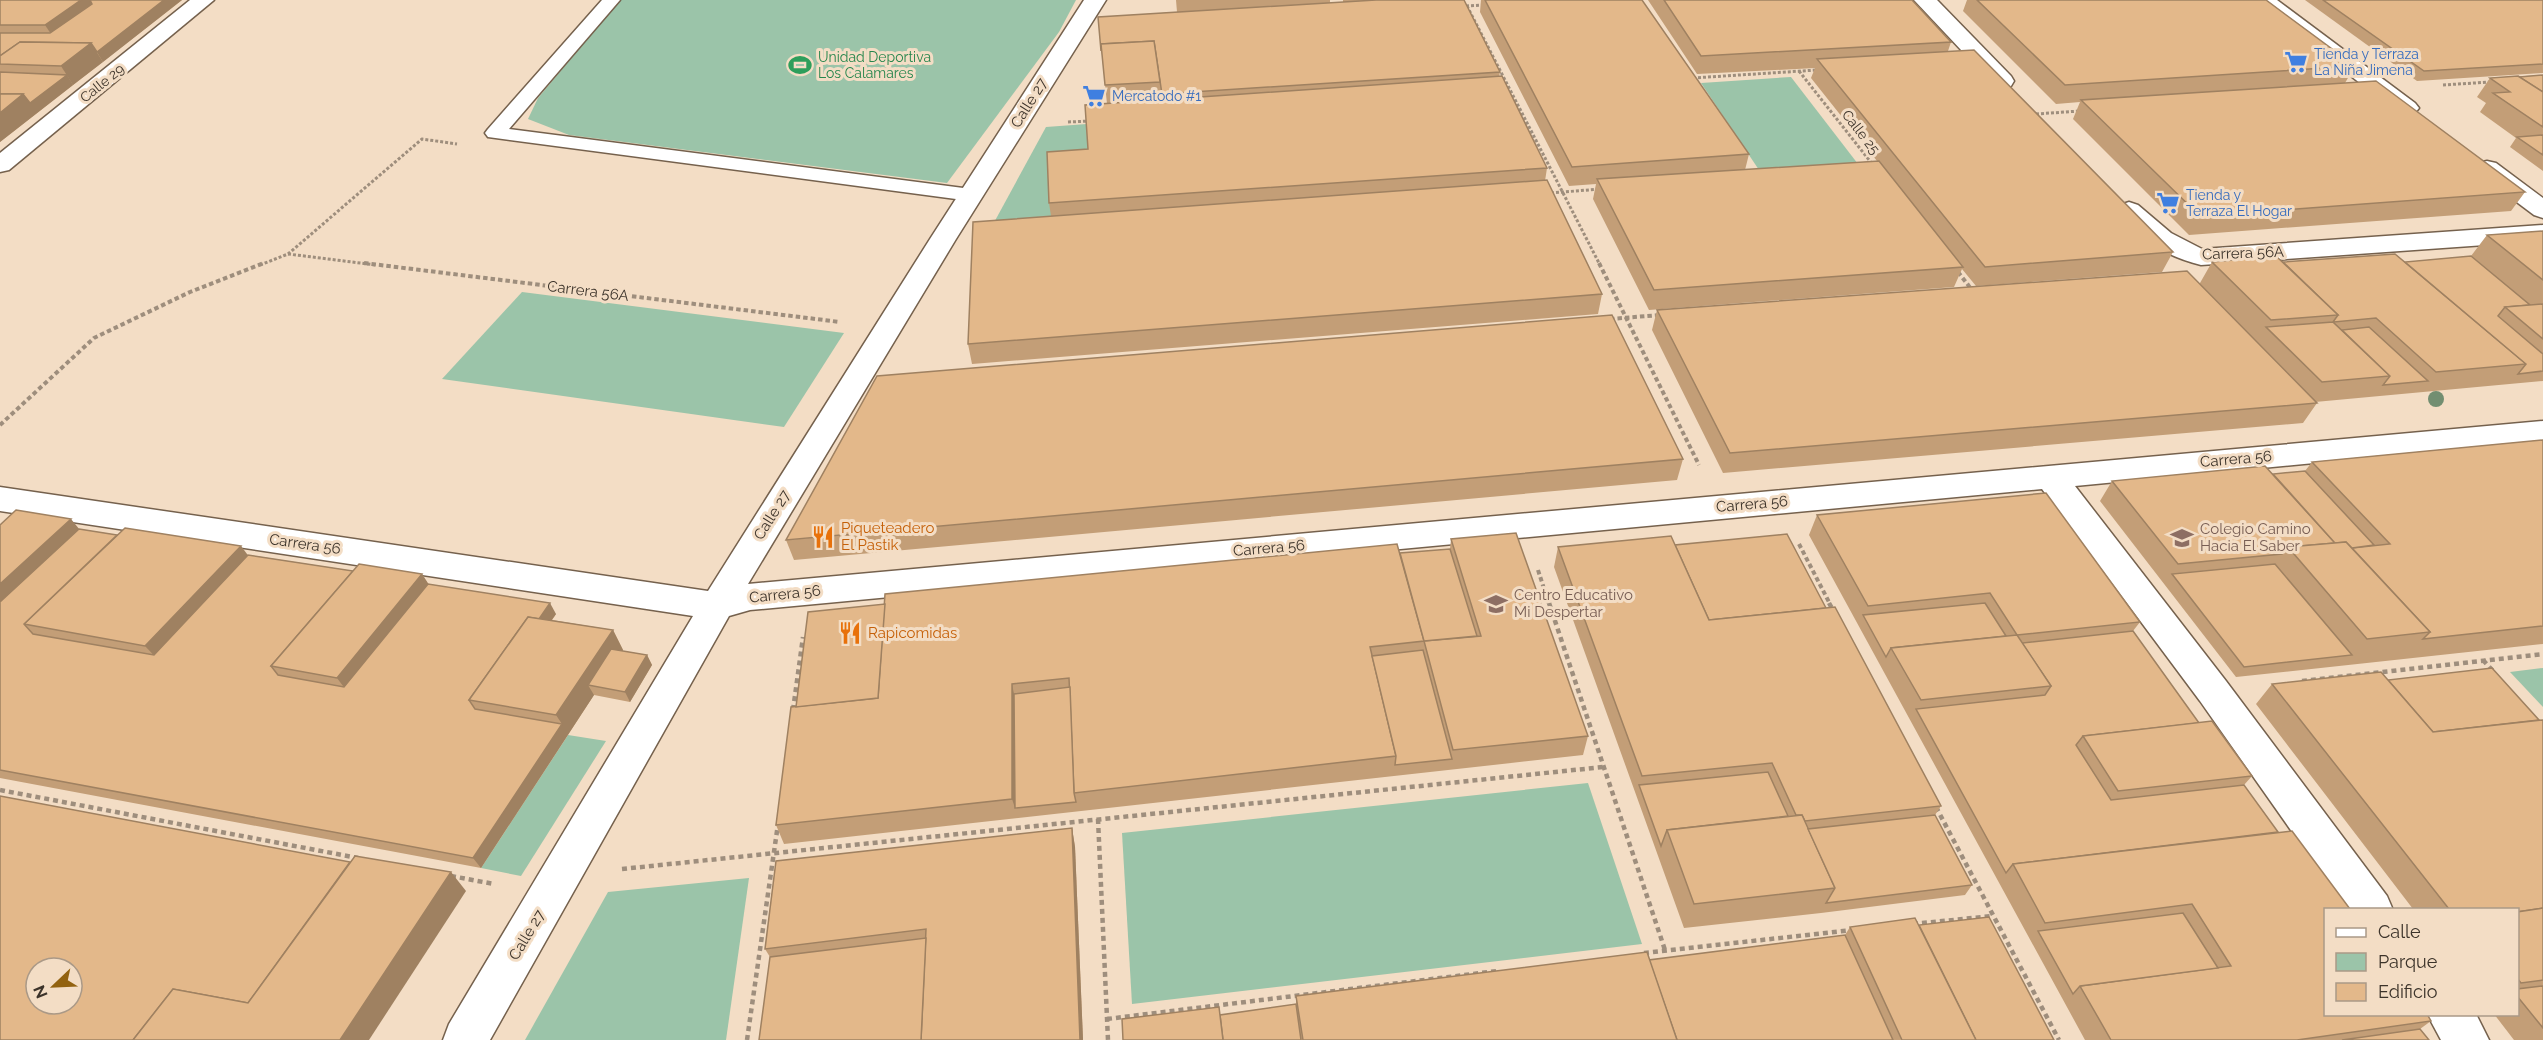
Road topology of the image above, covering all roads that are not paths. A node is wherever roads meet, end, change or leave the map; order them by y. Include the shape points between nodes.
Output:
1 (203, 0) edge
2 (611, 0) edge
3 (1095, 0) edge
4 (1925, 0) edge
5 (2264, 0) edge
6 (2036, 114) edge
7 (2429, 125) edge
8 (2467, 153) edge
9 (0, 165) edge
10 (2110, 190) edge
11 (971, 195) junction
12 (2543, 210) edge
13 (2543, 233) edge
14 (2543, 431) edge
15 (2050, 476) junction
16 (0, 499) edge
17 (717, 606) junction
18 (2371, 908) edge
19 (2450, 1016) edge
20 (465, 1040) edge
21 (2467, 1040) edge

1 - 9 street, Calle 29
2 - 11 lane via 495,133
3 - 11 street, Calle 27
4 - 6 street
5 - 7 street
8 - 12 street
10 - 13 street, Carrera 56A via 2151,233 2201,257
11 - 17 street, Calle 27
14 - 15 street, Carrera 56
15 - 17 street, Carrera 56 via 750,597
15 - 18 street
16 - 17 street, Carrera 56
17 - 20 street, Calle 27
19 - 21 street

